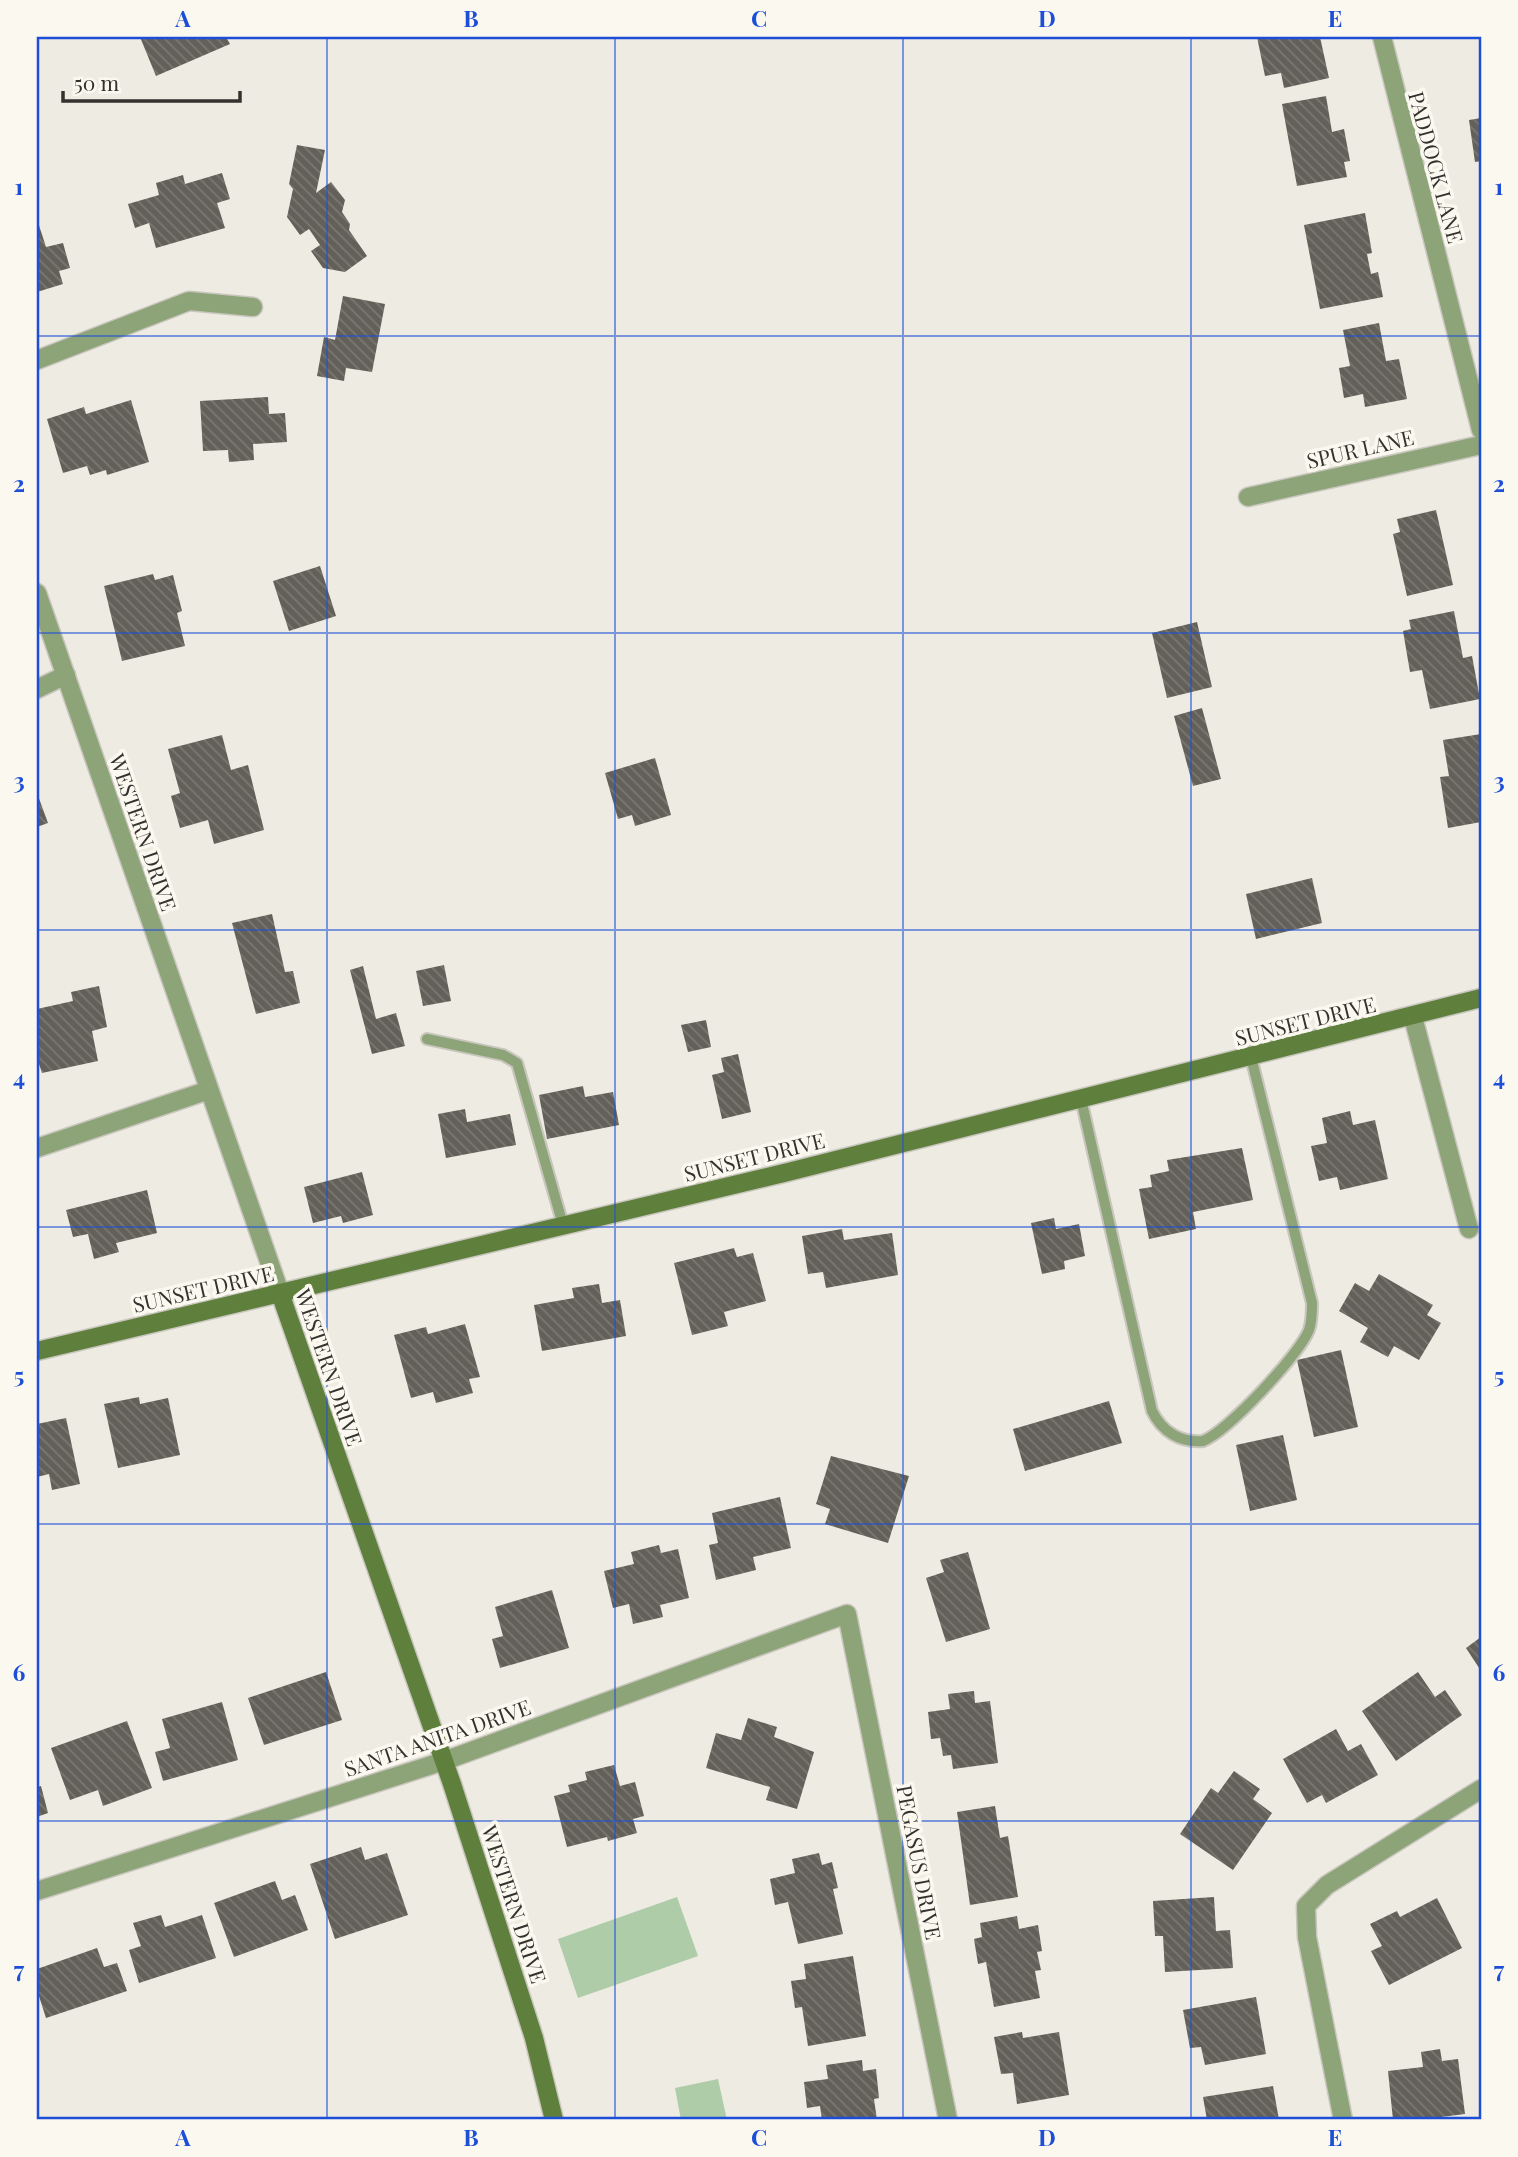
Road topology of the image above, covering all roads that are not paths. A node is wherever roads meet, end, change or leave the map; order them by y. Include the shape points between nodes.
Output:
1 (1382, 37) edge
2 (253, 306) dead end
3 (37, 360) edge
4 (1481, 430) edge
5 (1481, 445) edge
6 (1248, 496) dead end
7 (37, 593) edge
8 (66, 675) junction
9 (37, 690) edge
10 (1481, 998) edge
11 (1413, 1017) junction
12 (427, 1039) dead end
13 (1251, 1057) junction
14 (209, 1090) junction
15 (1081, 1099) junction
16 (37, 1148) edge
17 (563, 1225) junction
18 (1469, 1229) dead end
19 (280, 1293) junction
20 (37, 1351) edge
21 (847, 1614) joint
22 (444, 1761) junction
23 (1481, 1788) edge
24 (37, 1891) edge
25 (554, 2120) edge
26 (948, 2120) edge
27 (1343, 2120) edge

1 - 4 street, PADDOCK LANE
2 - 3 street via 189,301
5 - 6 street, SPUR LANE
7 - 8 street, WESTERN DRIVE
8 - 9 street
8 - 14 street, WESTERN DRIVE
10 - 11 main road, SUNSET DRIVE
11 - 13 main road, SUNSET DRIVE
11 - 18 street
12 - 17 lane via 503,1055 517,1063
13 - 15 main road, SUNSET DRIVE
13 - 15 lane via 1312,1316 1302,1343 1232,1423 1203,1441 1172,1434 1152,1411
14 - 16 street
14 - 19 street, WESTERN DRIVE
15 - 17 main road, SUNSET DRIVE
17 - 19 main road, SUNSET DRIVE
19 - 20 main road, SUNSET DRIVE
19 - 22 main road, WESTERN DRIVE
21 - 22 street, SANTA ANITA DRIVE
21 - 26 street, PEGASUS DRIVE
22 - 24 street, SANTA ANITA DRIVE
22 - 25 main road, WESTERN DRIVE via 534,2038
23 - 27 street via 1327,1885 1306,1906 1307,1937

